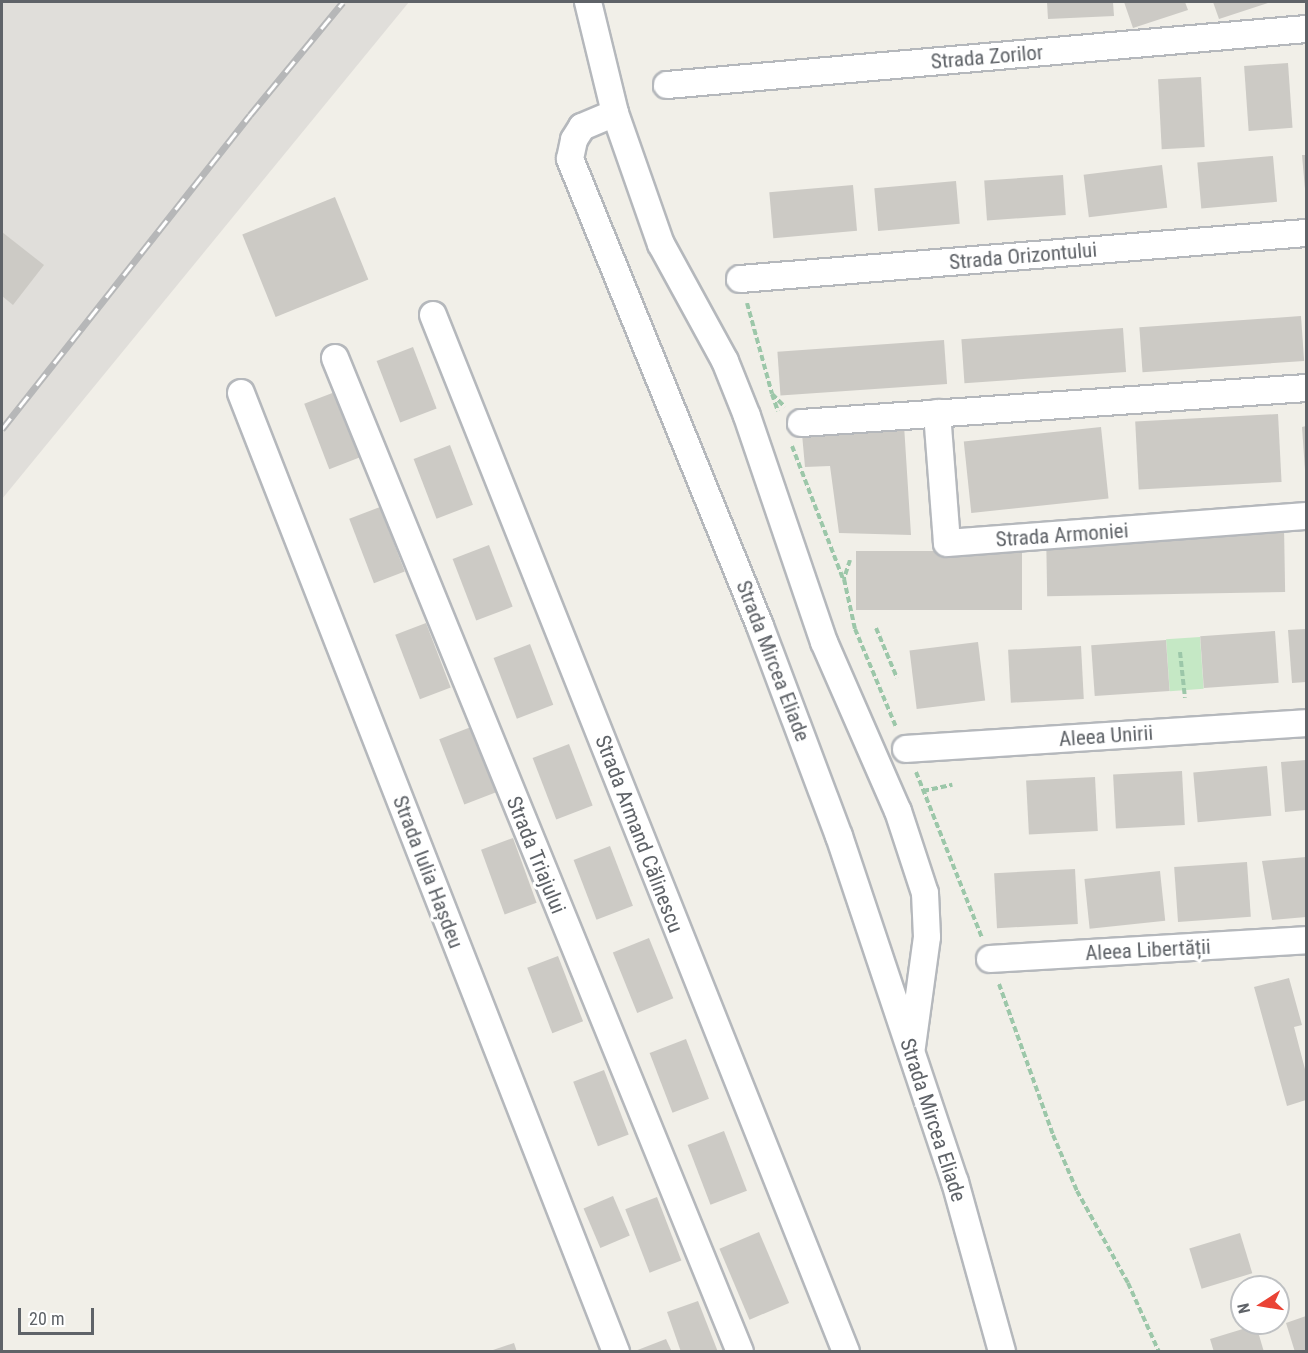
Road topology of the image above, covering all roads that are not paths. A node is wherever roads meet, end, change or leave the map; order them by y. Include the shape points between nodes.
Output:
1 (588, 2) edge
2 (1306, 29) edge
3 (667, 86) dead end
4 (615, 114) junction
5 (1306, 233) edge
6 (740, 279) road end
7 (433, 315) dead end
8 (335, 358) dead end
9 (1306, 388) edge
10 (241, 393) dead end
11 (938, 413) junction
12 (790, 426) road end
13 (1306, 516) edge
14 (1306, 723) edge
15 (906, 749) road end
16 (1306, 940) edge
17 (990, 959) road end
18 (911, 1053) junction
19 (616, 1352) edge
20 (740, 1352) edge
21 (846, 1352) edge
22 (1002, 1352) edge

1 - 4 street
2 - 3 street, Strada Zorilor
4 - 18 street via 661,244 725,361 747,416 824,642 898,811 925,893 927,937
4 - 18 street, Strada Mircea Eliade via 582,127 570,159 760,626 839,836
5 - 6 street, Strada Orizontului
7 - 21 street, Strada Armand Călinescu
8 - 20 street, Strada Triajului
9 - 11 street
10 - 19 street, Strada Iulia Hașdeu
11 - 12 street
11 - 13 street, Strada Armoniei via 947,543
14 - 15 street, Aleea Unirii
16 - 17 street, Aleea Libertății
18 - 22 street, Strada Mircea Eliade via 955,1182

